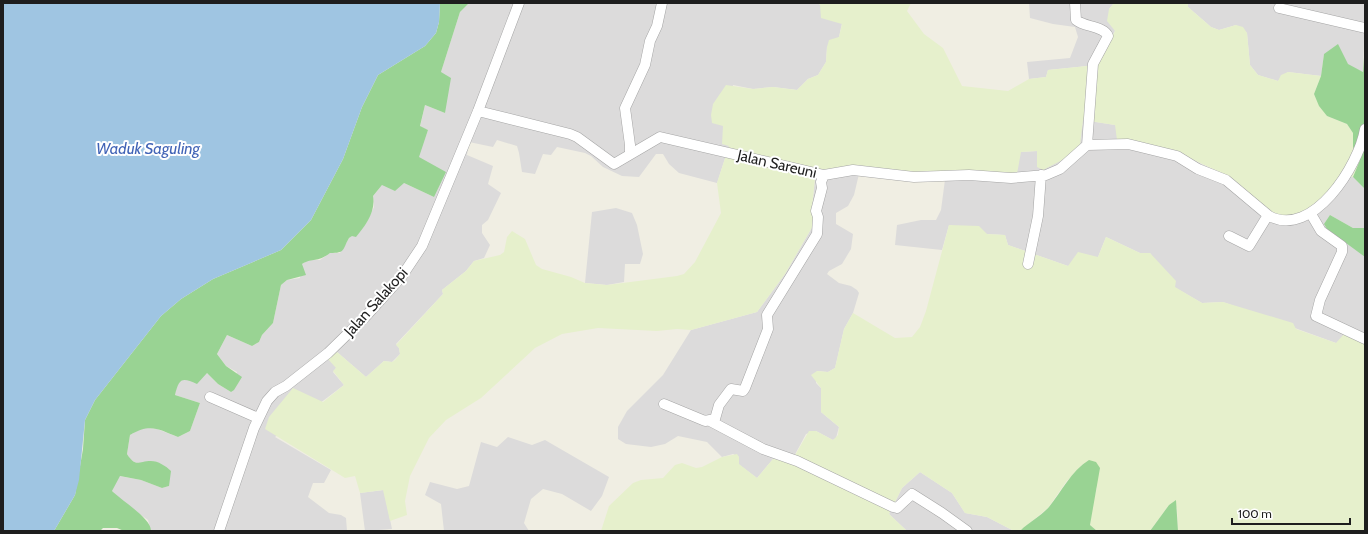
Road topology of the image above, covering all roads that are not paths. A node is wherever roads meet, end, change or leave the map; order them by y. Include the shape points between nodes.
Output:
1 (519, 3) edge
2 (1075, 3) edge
3 (660, 4) edge
4 (1278, 8) dead end
5 (1365, 28) edge
6 (478, 111) junction
7 (1365, 129) edge
8 (1087, 145) junction
9 (630, 154) junction
10 (824, 175) junction
11 (1041, 176) junction
12 (1311, 214) junction
13 (1268, 215) junction
14 (1228, 236) dead end
15 (1028, 264) dead end
16 (1365, 339) edge
17 (210, 397) dead end
18 (664, 404) dead end
19 (258, 418) junction
20 (710, 421) junction
21 (219, 531) edge
22 (967, 531) edge

1 - 6 street, Jalan Salakopi
2 - 8 street via 1076,20 1080,24 1104,31 1108,36 1093,64
3 - 9 street via 645,65 625,108
4 - 5 street
6 - 9 street, Jalan Sareuni via 570,134 614,164
6 - 19 street, Jalan Salakopi via 422,246 402,276 328,353 275,392
7 - 12 street via 1346,176
8 - 11 street, Jalan Sareuni via 1060,169
8 - 13 street via 1128,144 1176,156 1226,180
9 - 10 street, Jalan Sareuni via 660,137
10 - 11 street, Jalan Sareuni via 853,170 914,177
10 - 20 street via 816,211 817,234 767,315 768,329 745,388 742,391 731,389 719,405 715,419
11 - 15 street via 1038,216
12 - 13 street via 1290,221 1275,219
12 - 16 street via 1321,232 1342,246 1342,252 1320,300 1316,316
13 - 14 street via 1249,246
17 - 19 street
18 - 20 street
19 - 21 street, Jalan Salakopi
20 - 22 street via 893,507 897,508 912,494

